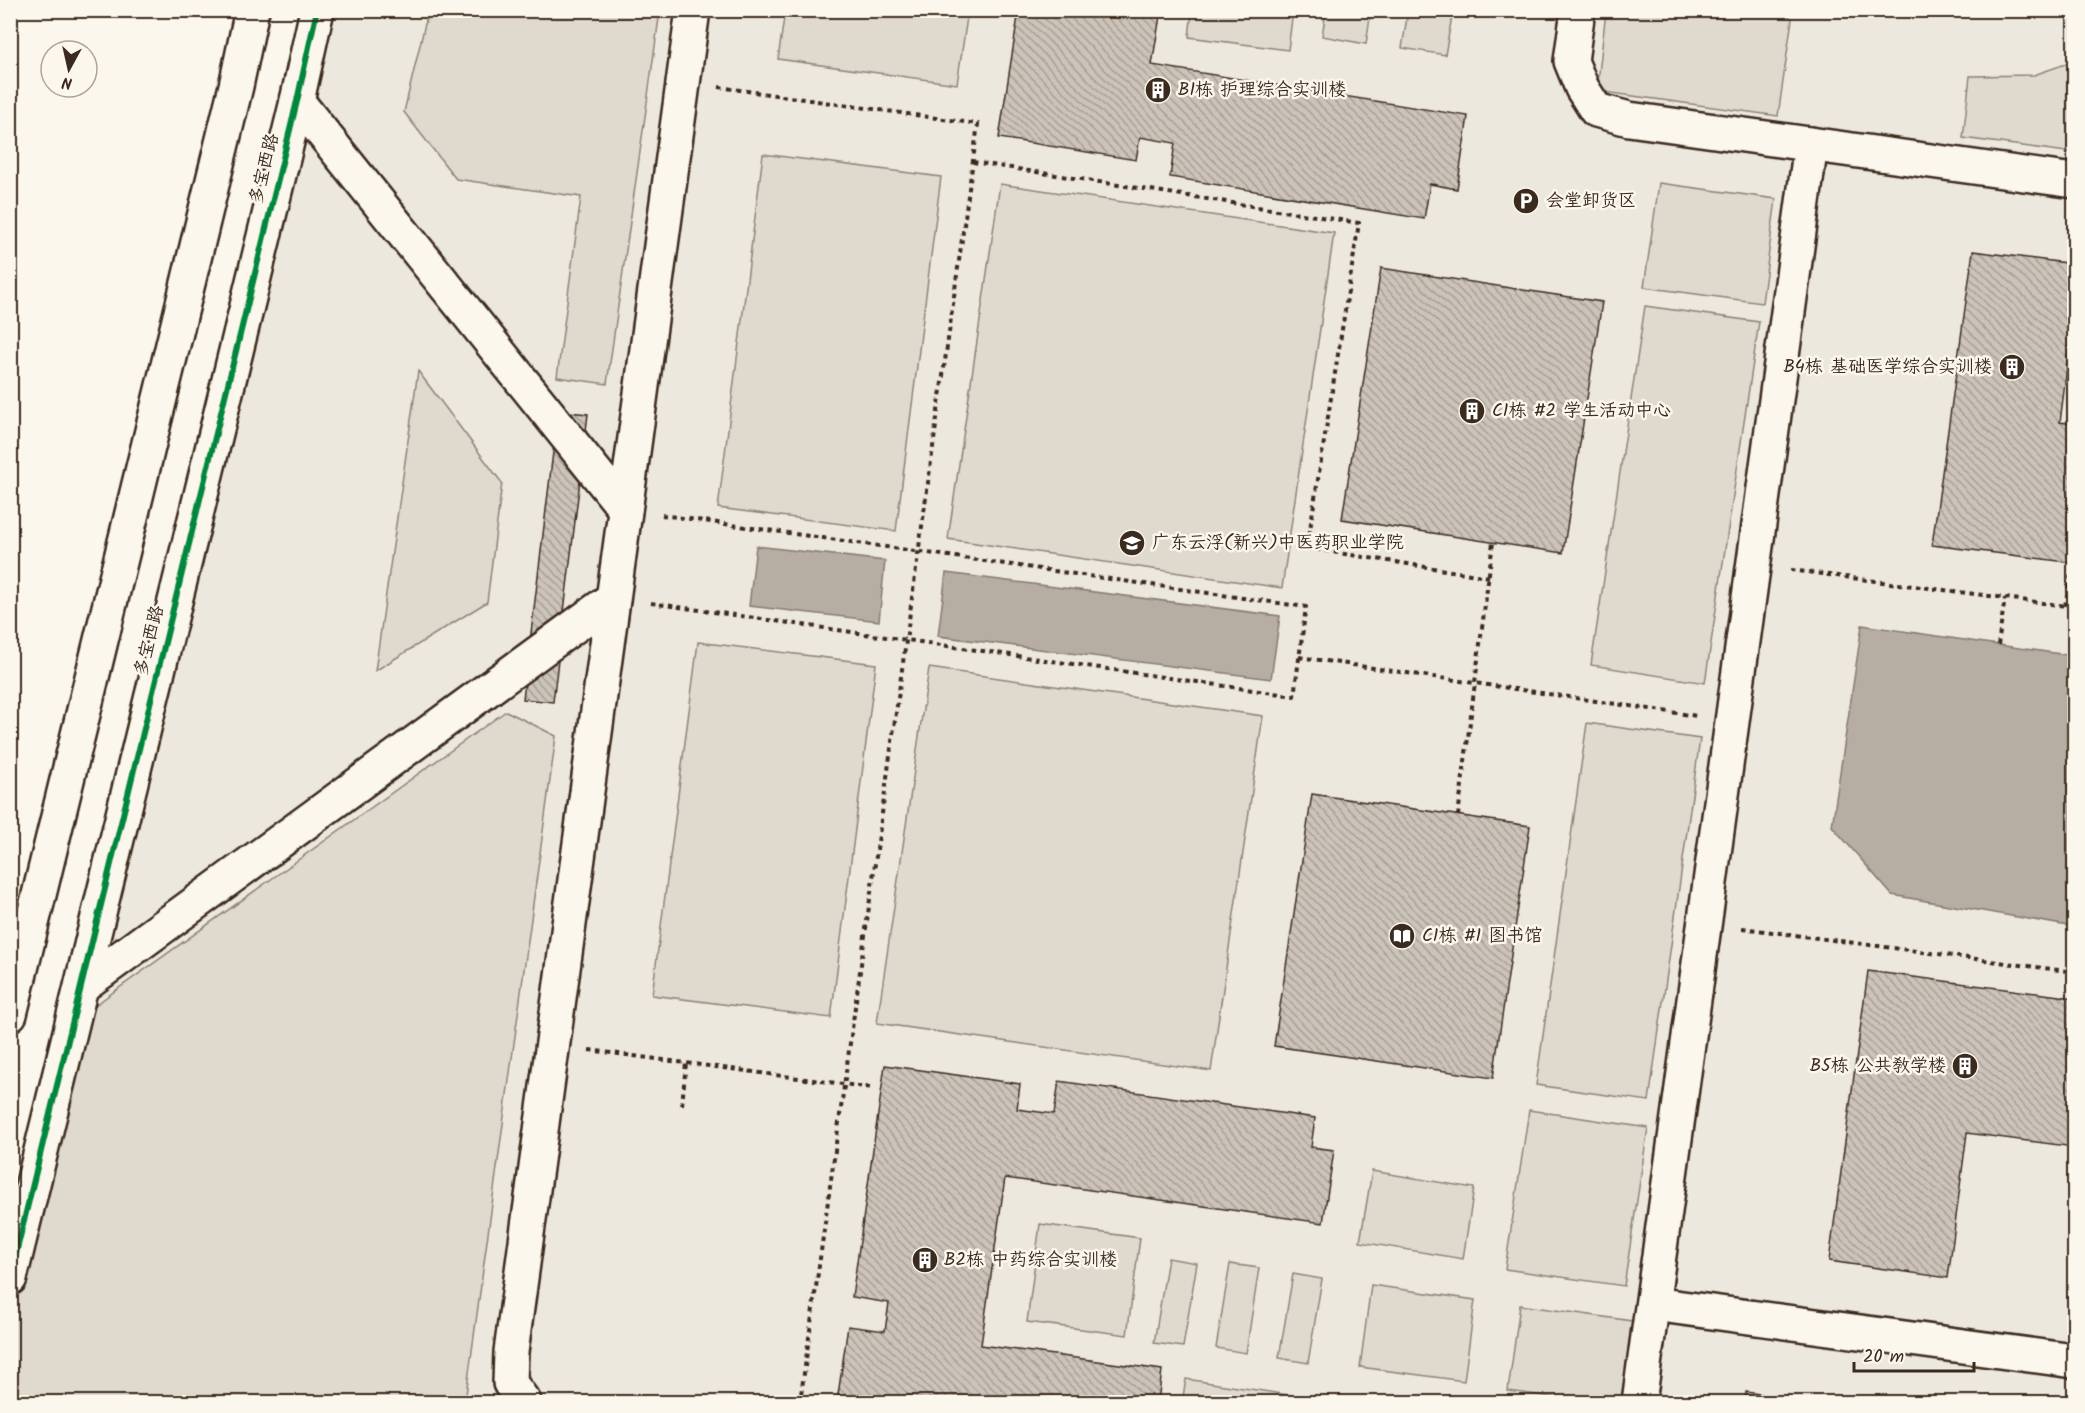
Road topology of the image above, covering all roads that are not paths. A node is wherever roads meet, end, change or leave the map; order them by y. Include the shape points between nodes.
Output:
1 (252, 10) edge
2 (316, 10) edge
3 (693, 10) edge
4 (1578, 10) edge
5 (297, 101) junction
6 (1811, 144) junction
7 (2074, 181) edge
8 (625, 509) junction
9 (613, 598) junction
10 (82, 986) junction
11 (10, 1014) edge
12 (10, 1278) edge
13 (1653, 1304) junction
14 (2074, 1361) edge
15 (524, 1402) edge
16 (1639, 1402) edge

1 - 11 street
2 - 5 street, 多宝西路
3 - 8 street
4 - 6 street via 1571,61 1596,110 1629,119
5 - 8 street
5 - 10 street, 多宝西路
6 - 7 street
6 - 13 street
8 - 9 street
9 - 10 street
9 - 15 street via 511,1352 510,1383
10 - 12 street, 多宝西路
13 - 14 street
13 - 16 street

